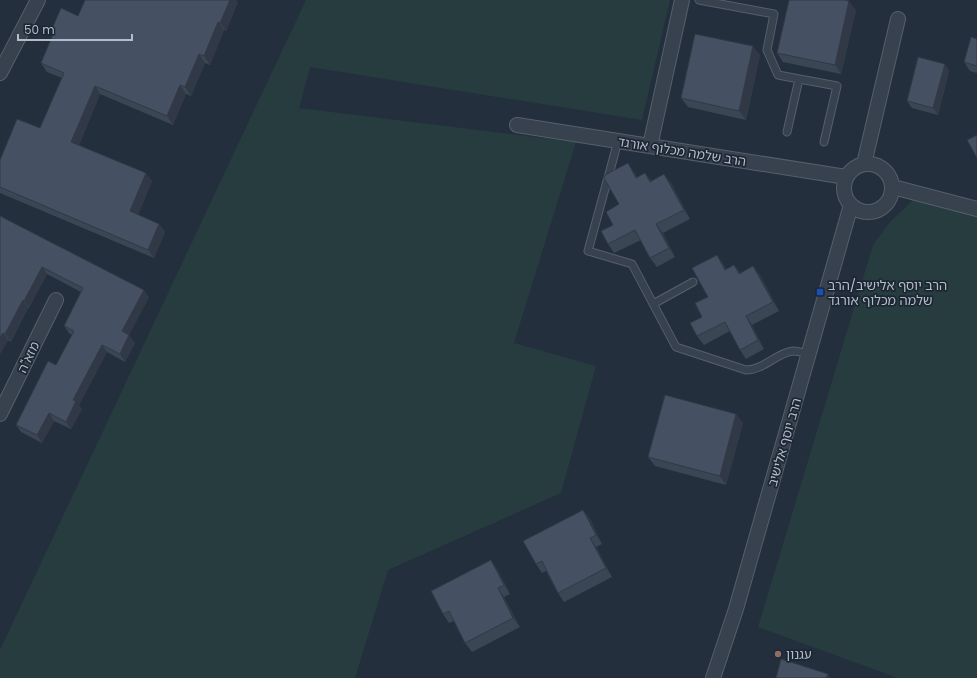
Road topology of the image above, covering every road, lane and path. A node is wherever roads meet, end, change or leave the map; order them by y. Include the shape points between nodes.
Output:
1 (38, 0) edge
2 (682, 0) edge
3 (699, 0) edge
4 (898, 19) dead end
5 (0, 73) edge
6 (799, 79) junction
7 (517, 125) dead end
8 (787, 132) dead end
9 (618, 141) junction
10 (824, 142) dead end
11 (650, 146) junction
12 (864, 164) junction
13 (846, 177) junction
14 (893, 187) junction
15 (851, 205) junction
16 (977, 209) edge
17 (693, 282) edge
18 (56, 300) dead end
19 (653, 304) junction
20 (809, 354) junction
21 (0, 414) edge
22 (713, 678) edge

1 - 5 street
2 - 11 street
3 - 6 lane via 774,14 767,50 778,75
4 - 12 street
6 - 8 lane
6 - 10 lane via 837,86
7 - 9 street, הרב שלמה מכלוף אורגד
9 - 11 street, הרב שלמה מכלוף אורגד
9 - 19 lane via 588,251 632,264
11 - 13 street, הרב שלמה מכלוף אורגד
12 - 13 street via 857,166
12 - 14 street via 872,164 883,169 891,179
13 - 15 street via 844,192
14 - 15 street via 888,202 874,212 858,210
14 - 16 street
15 - 20 street, הרב יוסף אלישיב
17 - 19 lane
18 - 21 street, מזא"ה
19 - 20 lane via 676,347 746,370 754,370 788,352
20 - 22 street, הרב יוסף אלישיב via 736,609

